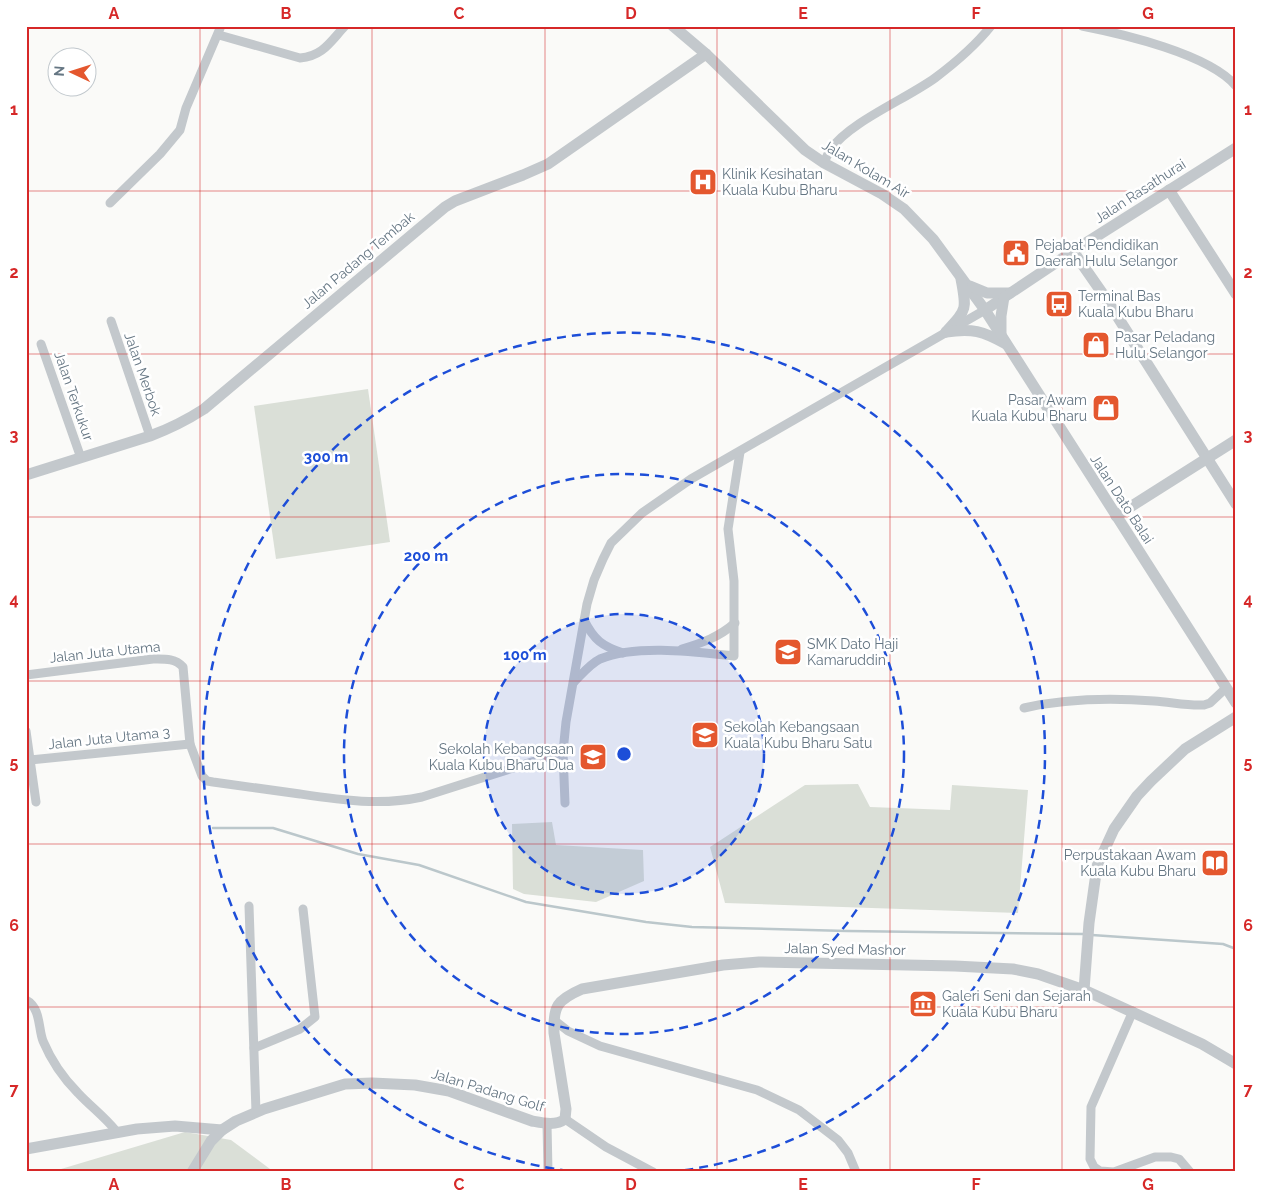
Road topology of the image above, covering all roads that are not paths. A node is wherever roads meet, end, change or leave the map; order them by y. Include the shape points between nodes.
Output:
1 (345, 26) edge
2 (673, 26) edge
3 (991, 26) edge
4 (1082, 26) edge
5 (220, 30) edge
6 (1120, 30) edge
7 (706, 54) junction
8 (1236, 86) edge
9 (1236, 148) edge
10 (824, 163) junction
11 (1170, 190) junction
12 (110, 203) dead end
13 (1074, 251) junction
14 (960, 273) junction
15 (968, 285) junction
16 (1236, 294) edge
17 (1007, 295) junction
18 (985, 310) junction
19 (111, 321) dead end
20 (946, 332) junction
21 (1004, 339) junction
22 (41, 344) dead end
23 (150, 436) junction
24 (1236, 440) edge
25 (740, 452) junction
26 (81, 458) junction
27 (1207, 458) junction
28 (26, 475) edge
29 (1236, 504) edge
30 (1116, 516) junction
31 (584, 620) junction
32 (735, 623) junction
33 (678, 650) junction
34 (623, 653) junction
35 (26, 675) edge
36 (574, 682) junction
37 (1226, 688) junction
38 (1236, 703) edge
39 (1024, 708) dead end
40 (1236, 717) edge
41 (26, 731) edge
42 (190, 744) junction
43 (563, 752) junction
44 (30, 760) junction
45 (36, 802) dead end
46 (566, 803) dead end
47 (249, 906) dead end
48 (303, 909) dead end
49 (1084, 990) junction
50 (26, 1000) edge
51 (1133, 1011) junction
52 (554, 1020) junction
53 (254, 1048) junction
54 (1236, 1064) edge
55 (256, 1112) junction
56 (565, 1119) junction
57 (547, 1124) junction
58 (222, 1130) junction
59 (116, 1131) junction
60 (26, 1149) edge
61 (192, 1172) edge
62 (548, 1172) edge
63 (653, 1172) edge
64 (856, 1172) edge
65 (1190, 1172) edge

1 - 5 street via 318,54 300,58
2 - 7 street, Jalan Kolam Air
3 - 10 street via 980,40 935,78 840,139
4 - 6 street
5 - 12 street via 186,108 180,130 164,151
6 - 8 street via 1200,60
7 - 10 street, Jalan Kolam Air via 805,150
7 - 23 street, Jalan Padang Tembak via 548,164 446,207 204,409
9 - 11 street, Jalan Rasathurai
10 - 14 street, Jalan Kolam Air via 904,209
11 - 13 street, Jalan Rasathurai
11 - 16 street
13 - 17 street, Jalan Rasathurai
13 - 27 street
14 - 15 street, Jalan Kolam Air
14 - 20 street via 965,306 963,313
15 - 17 street via 988,293
15 - 18 street, Jalan Kolam Air
17 - 18 street, Jalan Rasathurai
17 - 21 street via 1001,316
18 - 20 street
18 - 21 street, Jalan Dato Balai
19 - 23 street, Jalan Merbok
20 - 21 street via 963,329 982,331
20 - 25 street
21 - 30 street, Jalan Dato Balai
22 - 26 street, Jalan Terkukur
23 - 26 street, Jalan Padang Tembak
24 - 27 street
25 - 31 street via 691,479 642,513 611,543 594,580
25 - 32 street via 728,529
26 - 28 street, Jalan Padang Tembak
27 - 29 street
27 - 30 street
30 - 37 street, Jalan Dato Balai
31 - 34 street via 599,642
31 - 36 street
32 - 33 street via 712,639
32 - 33 street via 734,656
33 - 34 street
34 - 36 street via 600,660
35 - 42 street, Jalan Juta Utama via 153,659 175,661 183,667
36 - 43 street
37 - 38 street, Jalan Dato Balai
37 - 39 street via 1204,705 1104,701 1049,703
40 - 49 street via 1184,749 1138,796 1114,829 1097,866
41 - 44 street, Jalan Juta Utama 3
42 - 43 street via 207,781 370,803 422,797
42 - 44 street, Jalan Juta Utama 3
43 - 46 street
44 - 45 street, Jalan Juta Utama 3
47 - 53 street
48 - 53 street via 314,1017 300,1029
49 - 51 street, Jalan Syed Mashor
49 - 52 street, Jalan Syed Mashor via 1013,969 760,962 723,965 582,989 559,1002
50 - 59 street via 35,1009 43,1040 64,1077
51 - 54 street, Jalan Syed Mashor
51 - 65 street via 1091,1107 1090,1159 1100,1171 1114,1172 1154,1157 1171,1157 1179,1159
52 - 56 street, Jalan Syed Mashor
52 - 64 street via 568,1031 600,1046 757,1090 799,1110 838,1140
53 - 55 street
55 - 57 street, Jalan Padang Golf via 345,1084 372,1082 449,1091 532,1122
55 - 58 street, Jalan Padang Golf
56 - 57 street, Jalan Padang Golf
56 - 63 street via 606,1147
57 - 62 street
58 - 59 street via 175,1126
58 - 61 street, Jalan Padang Golf via 211,1141
59 - 60 street

